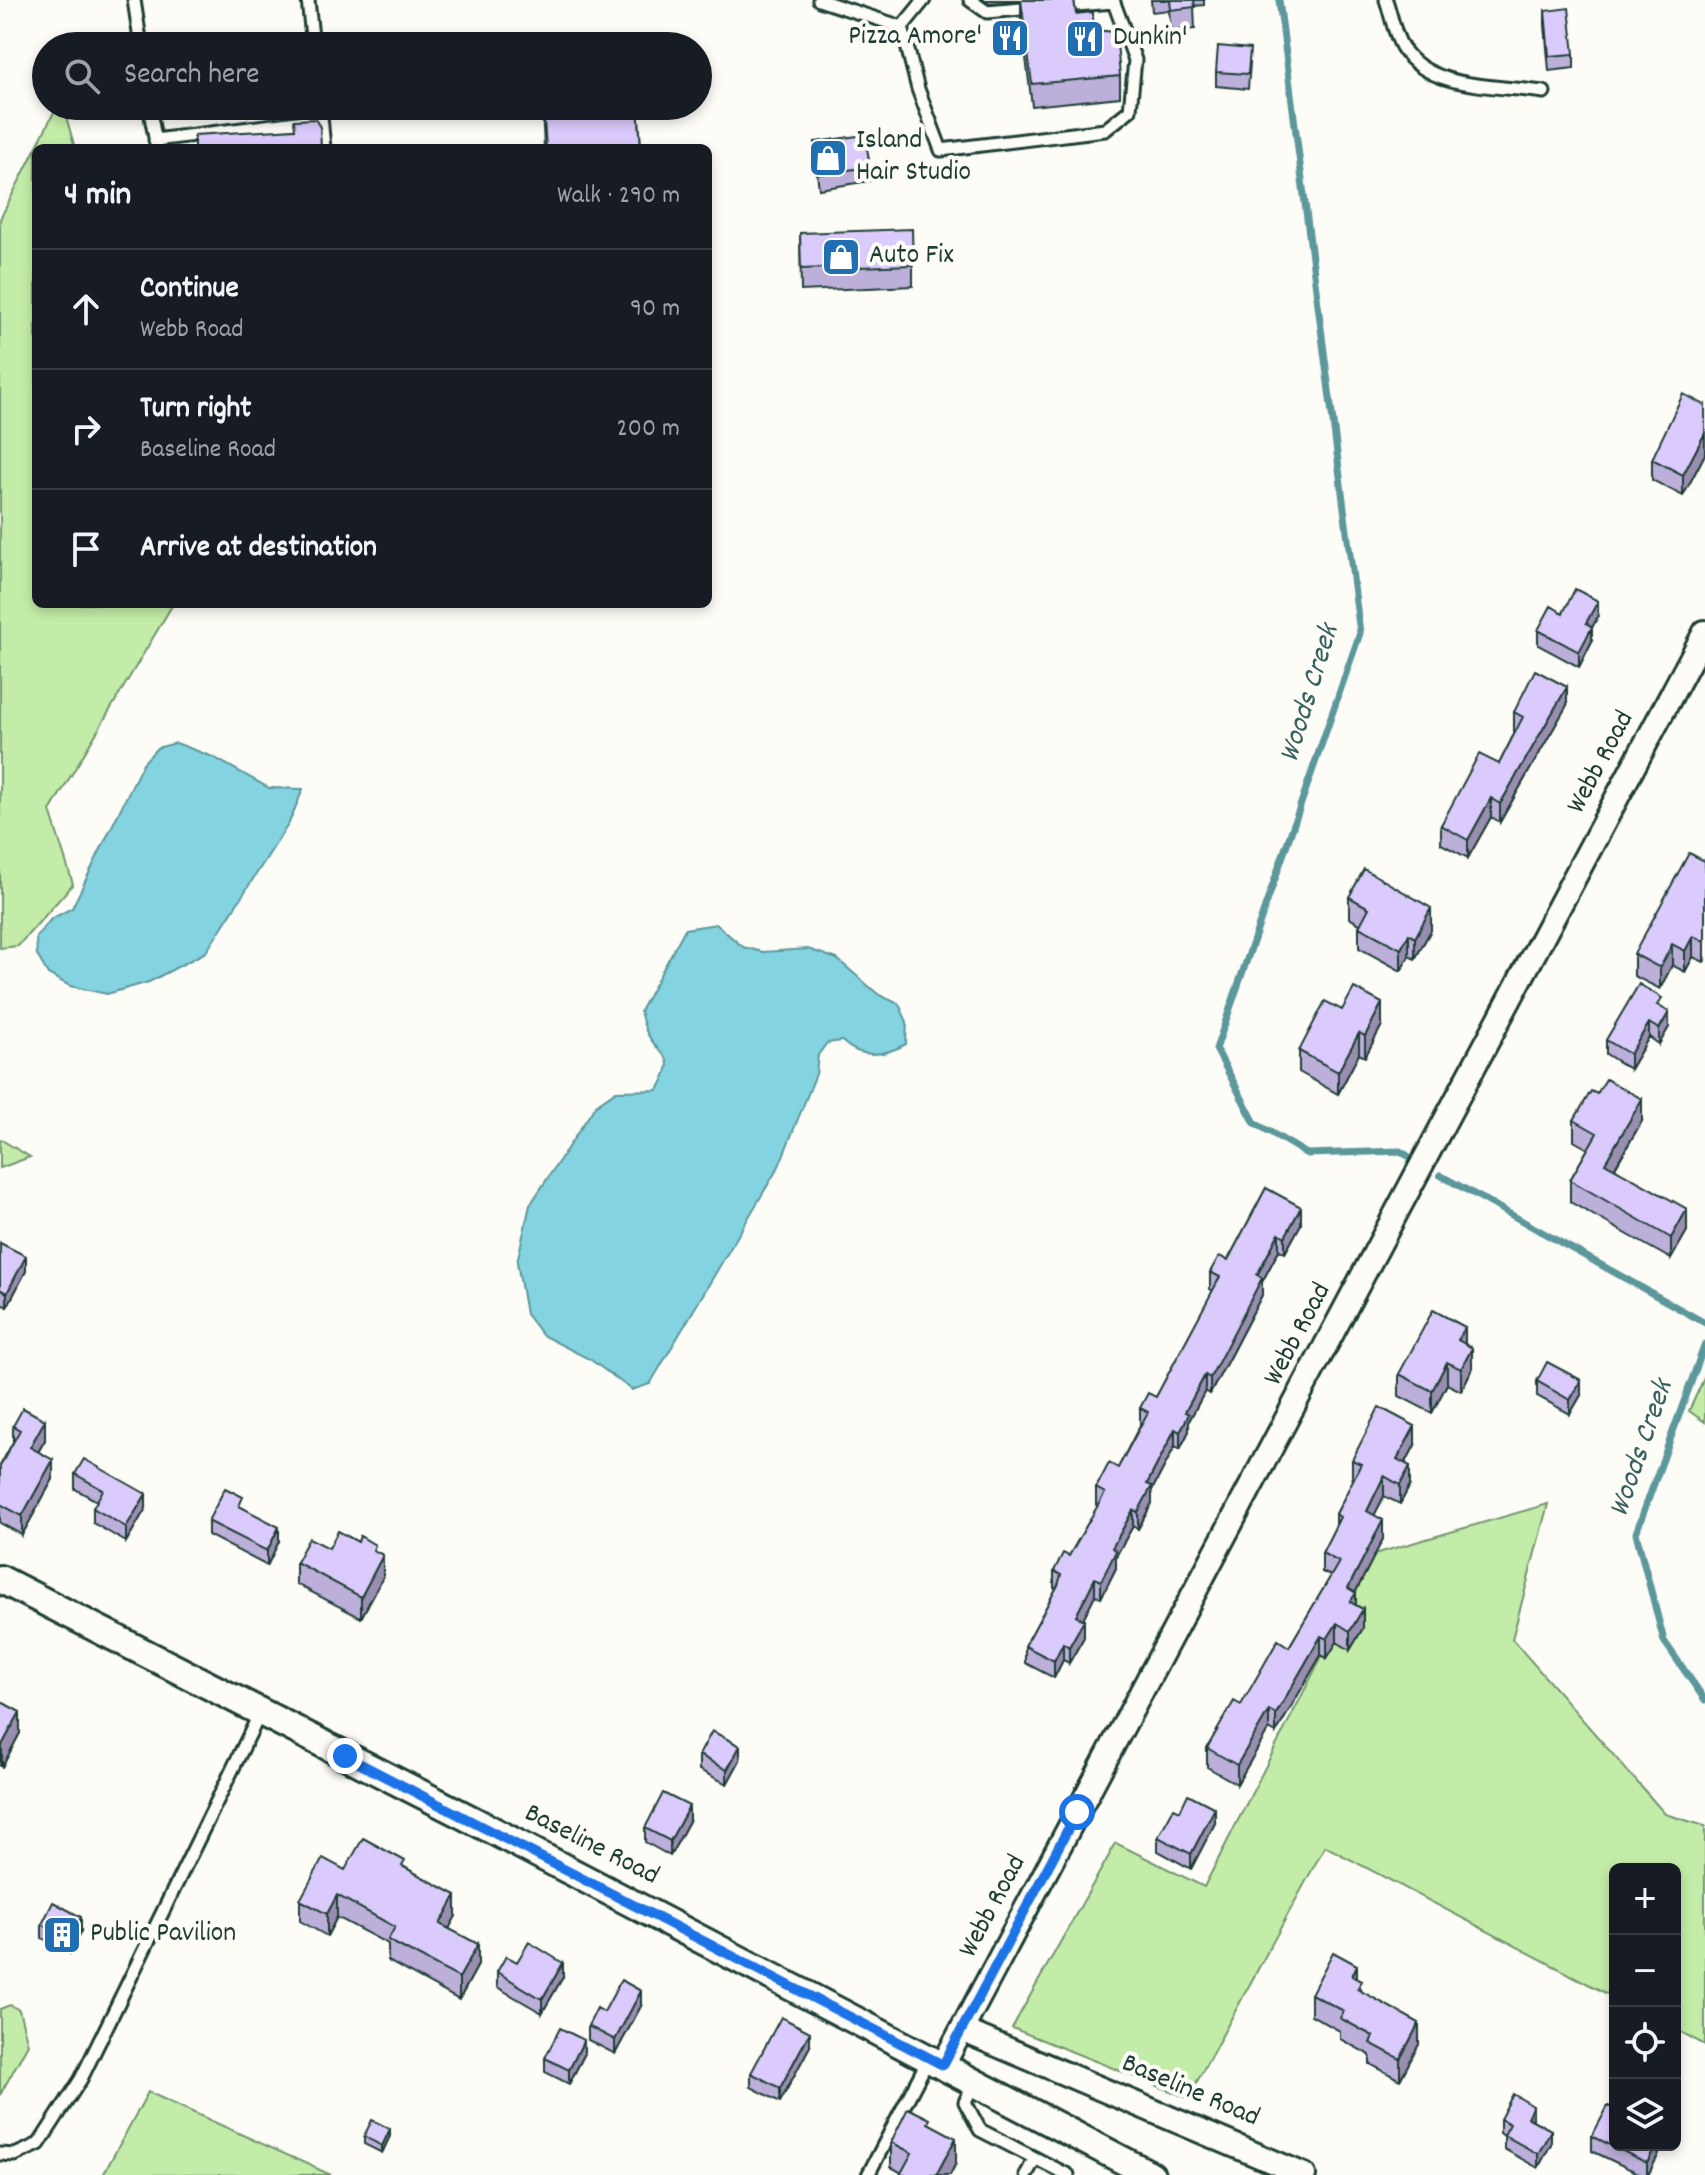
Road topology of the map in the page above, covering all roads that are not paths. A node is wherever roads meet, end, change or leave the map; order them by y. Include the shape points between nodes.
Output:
1 (134, 0) edge
2 (308, 0) edge
3 (819, 0) edge
4 (924, 0) edge
5 (970, 0) edge
6 (1386, 0) edge
7 (1113, 1) edge
8 (902, 27) junction
9 (139, 32) edge
10 (311, 32) edge
11 (1544, 92) dead end
12 (152, 120) edge
13 (279, 120) edge
14 (321, 120) edge
15 (156, 144) edge
16 (324, 144) edge
17 (1705, 632) edge
18 (0, 1579) edge
19 (260, 1713) junction
20 (962, 2030) junction
21 (936, 2061) junction
22 (974, 2082) junction
23 (0, 2154) edge
24 (1035, 2158) junction
25 (868, 2175) edge
26 (1026, 2175) edge
27 (1068, 2175) edge
28 (1151, 2175) edge
29 (1304, 2175) edge

1 - 9 lane
2 - 10 lane
3 - 8 lane
4 - 8 lane
5 - 7 lane via 987,12
6 - 11 lane via 1402,48 1430,75 1461,85
7 - 8 lane via 1135,60 1130,110 1105,130 941,150
12 - 15 lane
13 - 15 lane
14 - 16 lane
17 - 20 street, Webb Road
18 - 19 street, Baseline Road
19 - 21 street, Baseline Road
19 - 23 lane via 81,2079 39,2144 15,2155
20 - 21 street, Webb Road
20 - 29 street, Baseline Road
21 - 22 street, Baseline Road
21 - 25 lane
22 - 24 lane via 965,2102 980,2130
22 - 28 street, Baseline Road
24 - 26 lane
24 - 27 lane

